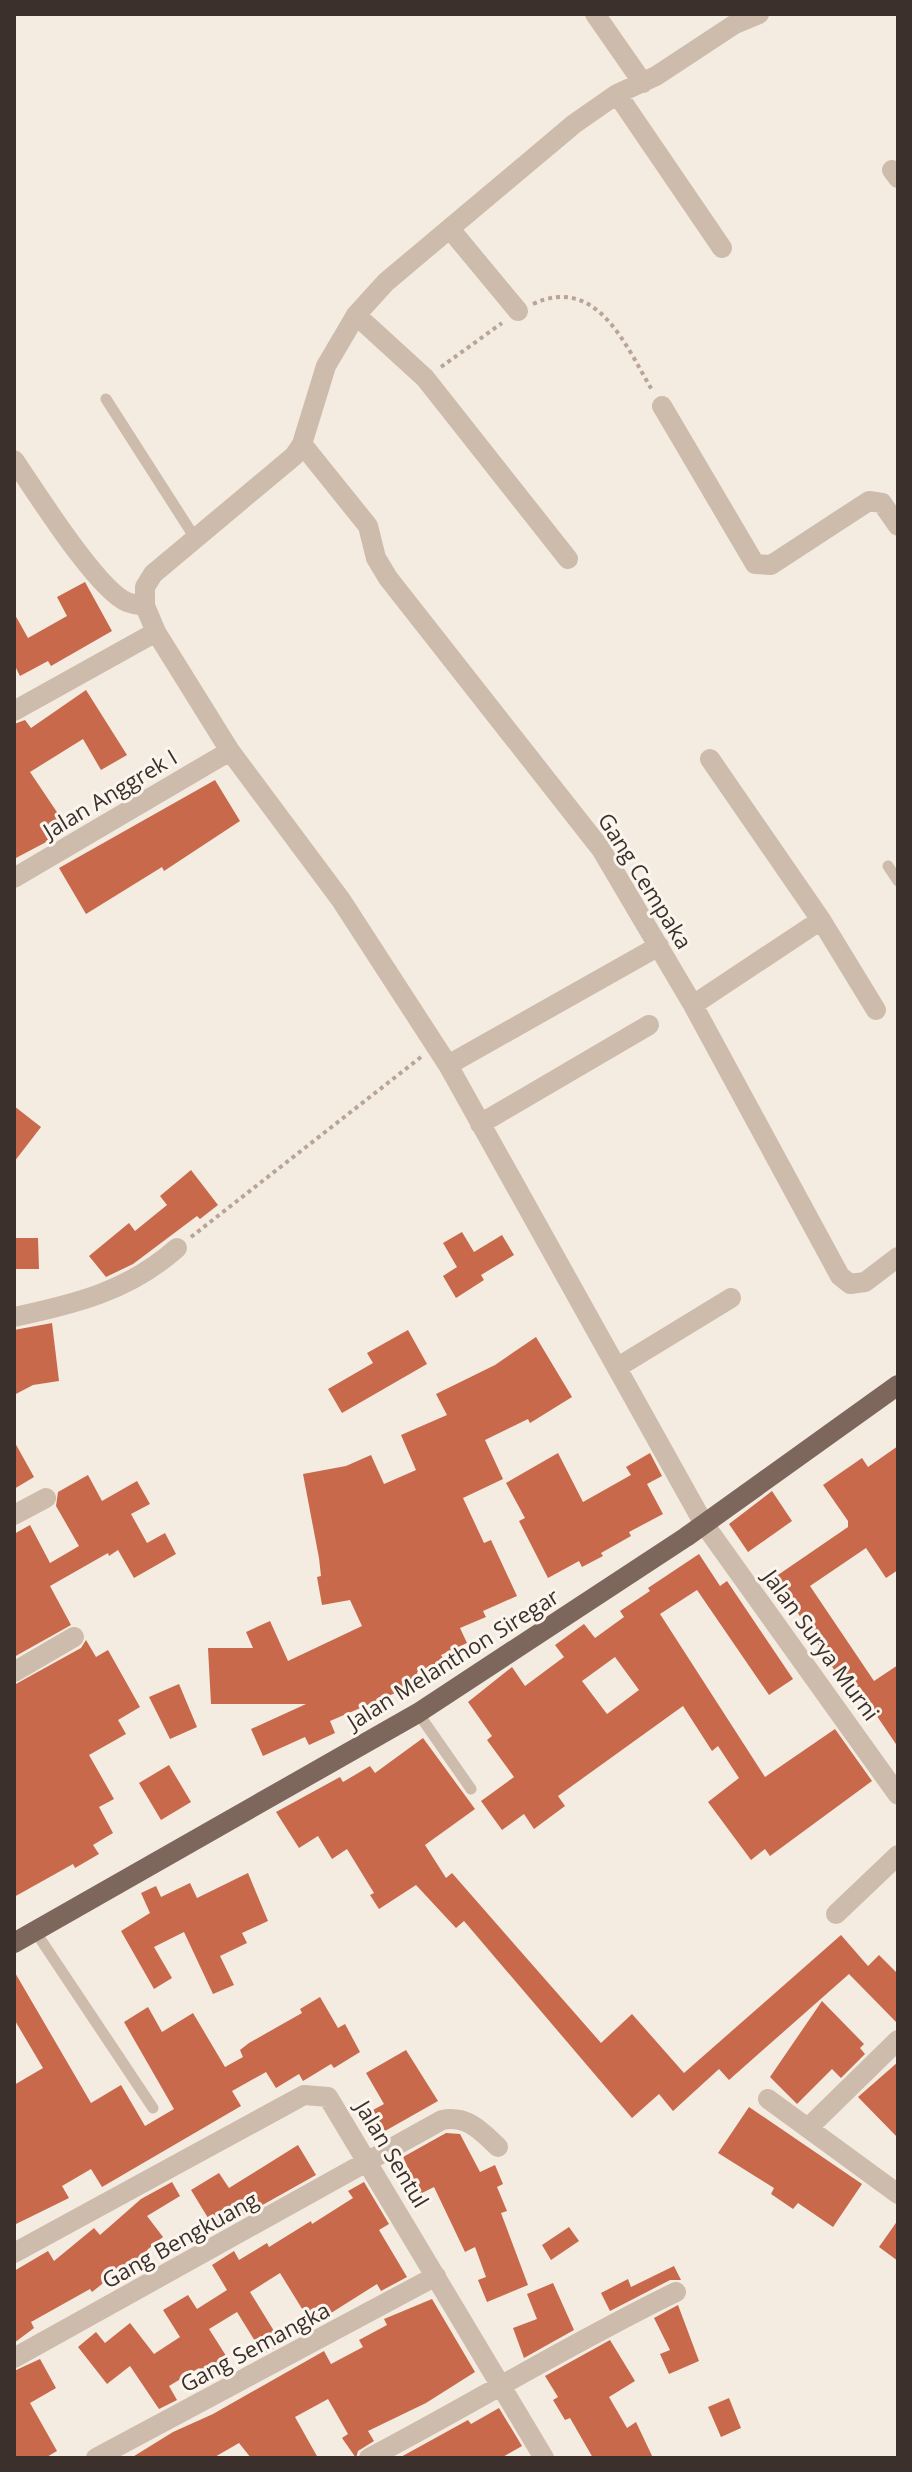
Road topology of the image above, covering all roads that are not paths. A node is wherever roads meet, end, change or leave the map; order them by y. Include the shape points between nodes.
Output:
1 (595, 14) edge
2 (759, 14) edge
3 (643, 83) junction
4 (617, 94) junction
5 (450, 229) junction
6 (722, 248) dead end
7 (518, 311) road end
8 (356, 315) junction
9 (106, 399) dead end
10 (662, 406) road end
11 (302, 444) junction
12 (14, 460) edge
13 (898, 526) edge
14 (195, 538) junction
15 (568, 559) dead end
16 (145, 606) junction
17 (156, 632) junction
18 (14, 711) edge
19 (230, 751) junction
20 (710, 759) dead end
21 (888, 866) dead end
22 (14, 878) edge
23 (898, 881) edge
24 (821, 920) junction
25 (659, 946) junction
26 (693, 1005) junction
27 (876, 1010) dead end
28 (649, 1025) dead end
29 (448, 1065) junction
30 (480, 1124) junction
31 (177, 1248) road end
32 (898, 1257) edge
33 (731, 1298) dead end
34 (14, 1317) edge
35 (618, 1367) junction
36 (898, 1385) edge
37 (46, 1498) dead end
38 (14, 1515) edge
39 (704, 1524) junction
40 (74, 1637) dead end
41 (14, 1672) edge
42 (418, 1713) junction
43 (471, 1789) dead end
44 (898, 1795) edge
45 (895, 1864) edge
46 (836, 1914) dead end
47 (35, 1931) junction
48 (14, 1943) edge
49 (898, 2040) edge
50 (768, 2099) dead end
51 (153, 2108) dead end
52 (808, 2128) junction
53 (498, 2147) dead end
54 (369, 2162) junction
55 (898, 2194) edge
56 (14, 2253) edge
57 (436, 2276) junction
58 (676, 2292) dead end
59 (14, 2358) edge
60 (502, 2388) junction
61 (535, 2455) edge
62 (96, 2458) edge
63 (369, 2458) edge

1 - 3 street
2 - 3 street
3 - 4 street
4 - 5 street
4 - 6 street
5 - 7 street
5 - 8 street via 386,282
8 - 11 street via 326,366
8 - 15 street via 425,378
9 - 14 lane
10 - 13 street via 755,564 771,565 869,501 882,503
11 - 14 street via 277,472
11 - 25 street, Gang Cempaka via 368,526 376,558 388,578 601,849
12 - 16 street via 107,587 126,602
14 - 16 street via 153,574 145,587
16 - 17 street, Jalan Surya Murni
17 - 18 street
17 - 19 street, Jalan Surya Murni
19 - 22 street, Jalan Anggrek I
19 - 29 street, Jalan Surya Murni via 341,900
20 - 24 street
21 - 23 lane
24 - 26 street
24 - 27 street
25 - 26 street, Gang Cempaka
25 - 29 street
26 - 32 street, Gang Cempaka via 840,1276 850,1284 865,1282
28 - 30 street
29 - 30 street, Jalan Surya Murni
30 - 35 street, Jalan Surya Murni
31 - 34 street via 108,1293
33 - 35 street
35 - 39 street, Jalan Surya Murni
36 - 39 main road, Jalan Melanthon Siregar
37 - 38 street
39 - 42 main road, Jalan Melanthon Siregar
39 - 44 street, Jalan Surya Murni
40 - 41 street
42 - 43 lane
42 - 47 main road, Jalan Melanthon Siregar
45 - 46 street
47 - 48 main road, Jalan Melanthon Siregar
47 - 51 lane
49 - 52 street
50 - 52 street
52 - 55 street
53 - 54 street, Gang Bengkuang via 478,2128 455,2117 423,2129
54 - 56 street, Jalan Sentul via 328,2097 304,2095
54 - 57 street, Jalan Sentul
54 - 59 street, Gang Bengkuang
57 - 60 street, Jalan Sentul
57 - 62 street, Gang Semangka
58 - 60 street
60 - 61 street, Jalan Sentul
60 - 63 street

